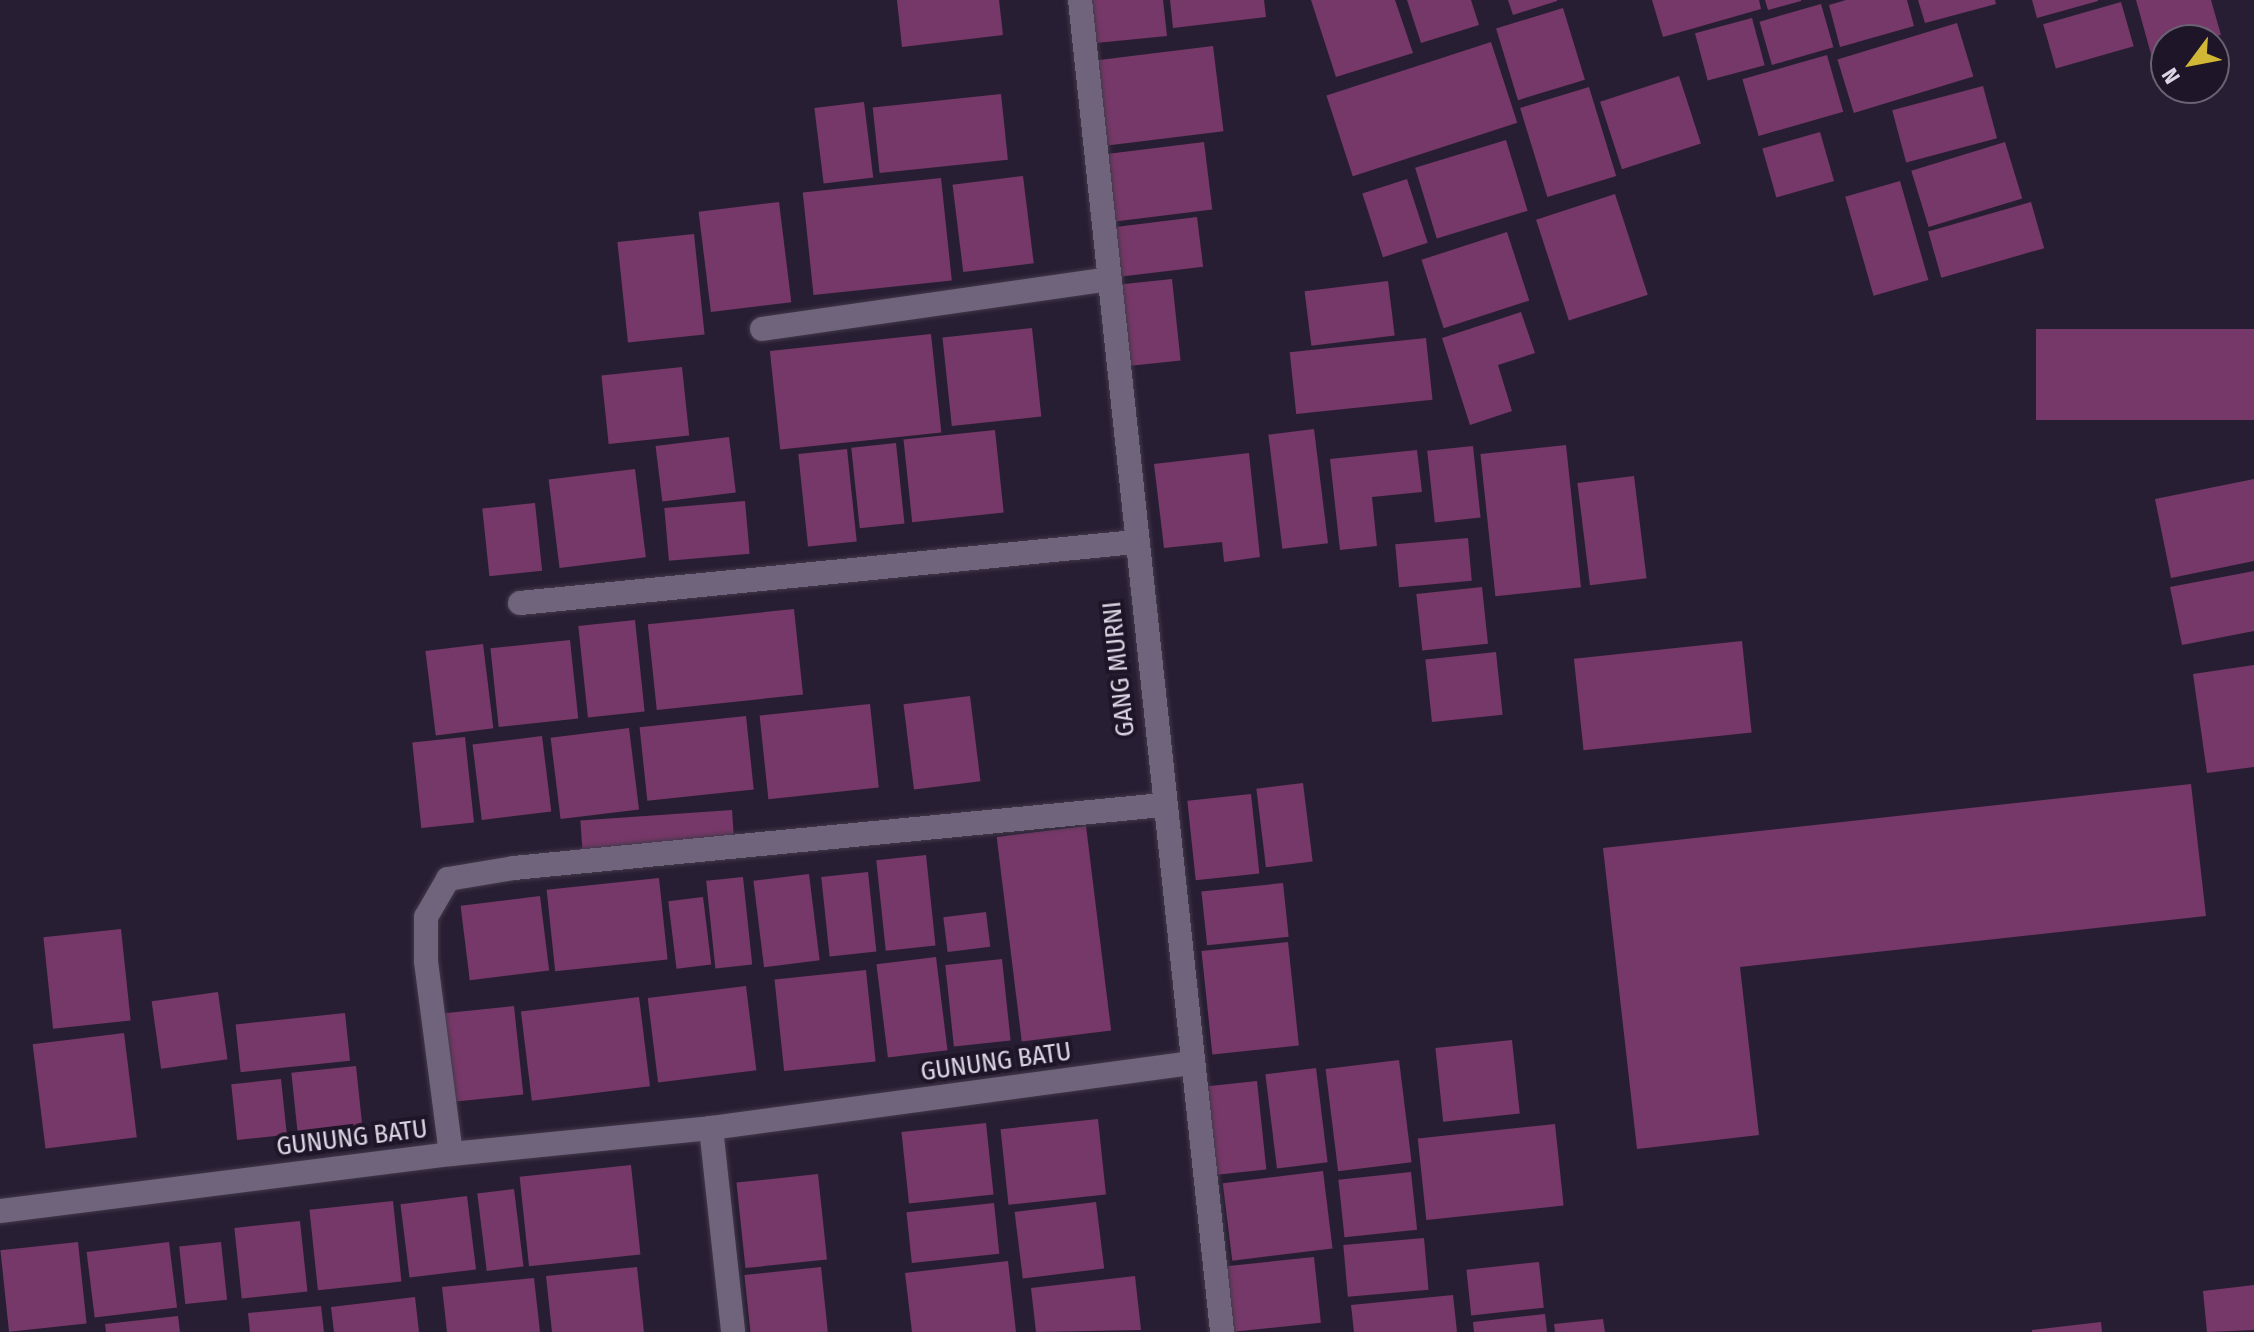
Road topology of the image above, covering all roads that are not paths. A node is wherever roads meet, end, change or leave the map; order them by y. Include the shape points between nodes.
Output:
1 (1080, 0) edge
2 (1107, 279) junction
3 (762, 329) dead end
4 (1134, 542) junction
5 (520, 603) dead end
6 (1162, 805) junction
7 (1192, 1063) junction
8 (711, 1128) junction
9 (451, 1154) junction
10 (0, 1211) edge
11 (733, 1332) edge
12 (1222, 1332) edge

1 - 2 street, GANG MURNI
2 - 3 street
2 - 4 street, GANG MURNI
4 - 5 street
4 - 6 street, GANG MURNI
6 - 7 street, GANG MURNI
6 - 9 street via 514,868 448,879 426,917 426,947
7 - 8 street, GUNUNG BATU
7 - 12 street, GANG MURNI
8 - 9 street, GUNUNG BATU
8 - 11 street
9 - 10 street, GUNUNG BATU

